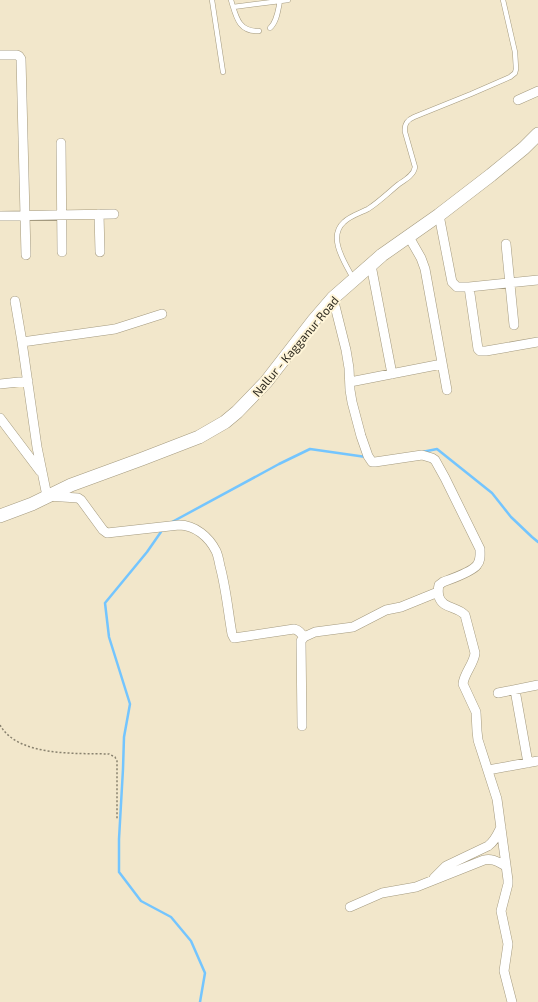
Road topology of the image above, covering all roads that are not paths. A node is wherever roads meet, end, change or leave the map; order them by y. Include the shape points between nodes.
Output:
1 (212, 0) edge
2 (231, 0) edge
3 (288, 0) edge
4 (503, 0) edge
5 (280, 1) junction
6 (233, 7) junction
7 (270, 28) dead end
8 (259, 31) dead end
9 (0, 55) edge
10 (223, 72) dead end
11 (538, 91) edge
12 (518, 100) dead end
13 (538, 134) edge
14 (61, 143) dead end
15 (100, 214) junction
16 (114, 214) dead end
17 (62, 215) junction
18 (439, 215) junction
19 (0, 216) edge
20 (25, 216) junction
21 (408, 237) junction
22 (506, 244) dead end
23 (62, 252) dead end
24 (100, 252) dead end
25 (26, 255) dead end
26 (371, 265) junction
27 (354, 280) junction
28 (538, 280) edge
29 (510, 283) junction
30 (469, 287) junction
31 (333, 298) junction
32 (15, 301) dead end
33 (162, 314) dead end
34 (514, 325) dead end
35 (22, 342) junction
36 (538, 342) edge
37 (442, 364) junction
38 (392, 374) junction
39 (28, 381) junction
40 (350, 382) junction
41 (0, 384) edge
42 (447, 390) dead end
43 (0, 418) edge
44 (42, 474) junction
45 (47, 496) junction
46 (0, 516) edge
47 (438, 592) junction
48 (304, 637) junction
49 (538, 685) edge
50 (515, 690) junction
51 (498, 693) dead end
52 (302, 726) dead end
53 (538, 761) edge
54 (528, 763) junction
55 (488, 770) junction
56 (501, 827) junction
57 (506, 866) junction
58 (431, 881) junction
59 (350, 907) dead end
60 (512, 1002) edge

1 - 10 lane
2 - 6 lane
3 - 5 lane
4 - 27 lane via 515,52 515,73 407,121 404,128 415,170 369,208 344,222 337,232 340,251
5 - 6 lane
5 - 7 lane via 276,19
6 - 8 lane via 244,29 251,32
9 - 20 street via 17,55 21,59
11 - 12 street
13 - 18 main road, Nallur - Kagganur Road
14 - 17 street
15 - 16 street
15 - 17 street
15 - 24 street
17 - 20 street
17 - 23 street
18 - 21 main road, Nallur - Kagganur Road
18 - 30 street via 452,282 457,287
19 - 20 street
20 - 25 street
21 - 26 main road, Nallur - Kagganur Road
21 - 37 street via 422,258
22 - 29 street
26 - 27 main road, Nallur - Kagganur Road
26 - 38 street
27 - 31 main road, Nallur - Kagganur Road
28 - 29 street
29 - 30 street
29 - 34 street
30 - 36 street via 478,350
31 - 40 street via 346,350
31 - 45 main road, Nallur - Kagganur Road via 266,382 225,422 199,437 71,484
32 - 35 street
33 - 35 street via 115,328
35 - 39 street
37 - 38 street
37 - 42 street
38 - 40 street
39 - 41 street
39 - 44 street
40 - 47 street via 352,402 370,460 375,462 422,455 435,460 480,549 477,565 443,582
43 - 44 street
44 - 45 street
45 - 46 main road, Nallur - Kagganur Road
45 - 48 street via 82,500 107,533 179,525 194,528 207,538 216,551 225,584 234,638 294,629
47 - 48 street via 401,607 386,610 353,627 318,631
47 - 55 street via 442,604 458,609 465,615 475,653 463,684 476,712 478,740
48 - 52 street via 301,641
49 - 50 street
50 - 51 street
50 - 54 street
53 - 54 street
54 - 55 street
55 - 56 street via 497,799
56 - 57 street
56 - 58 street via 493,843 446,866
57 - 58 street via 493,860 484,860
57 - 60 street via 508,884 501,911 508,944 504,971
58 - 59 street via 416,887 382,892

